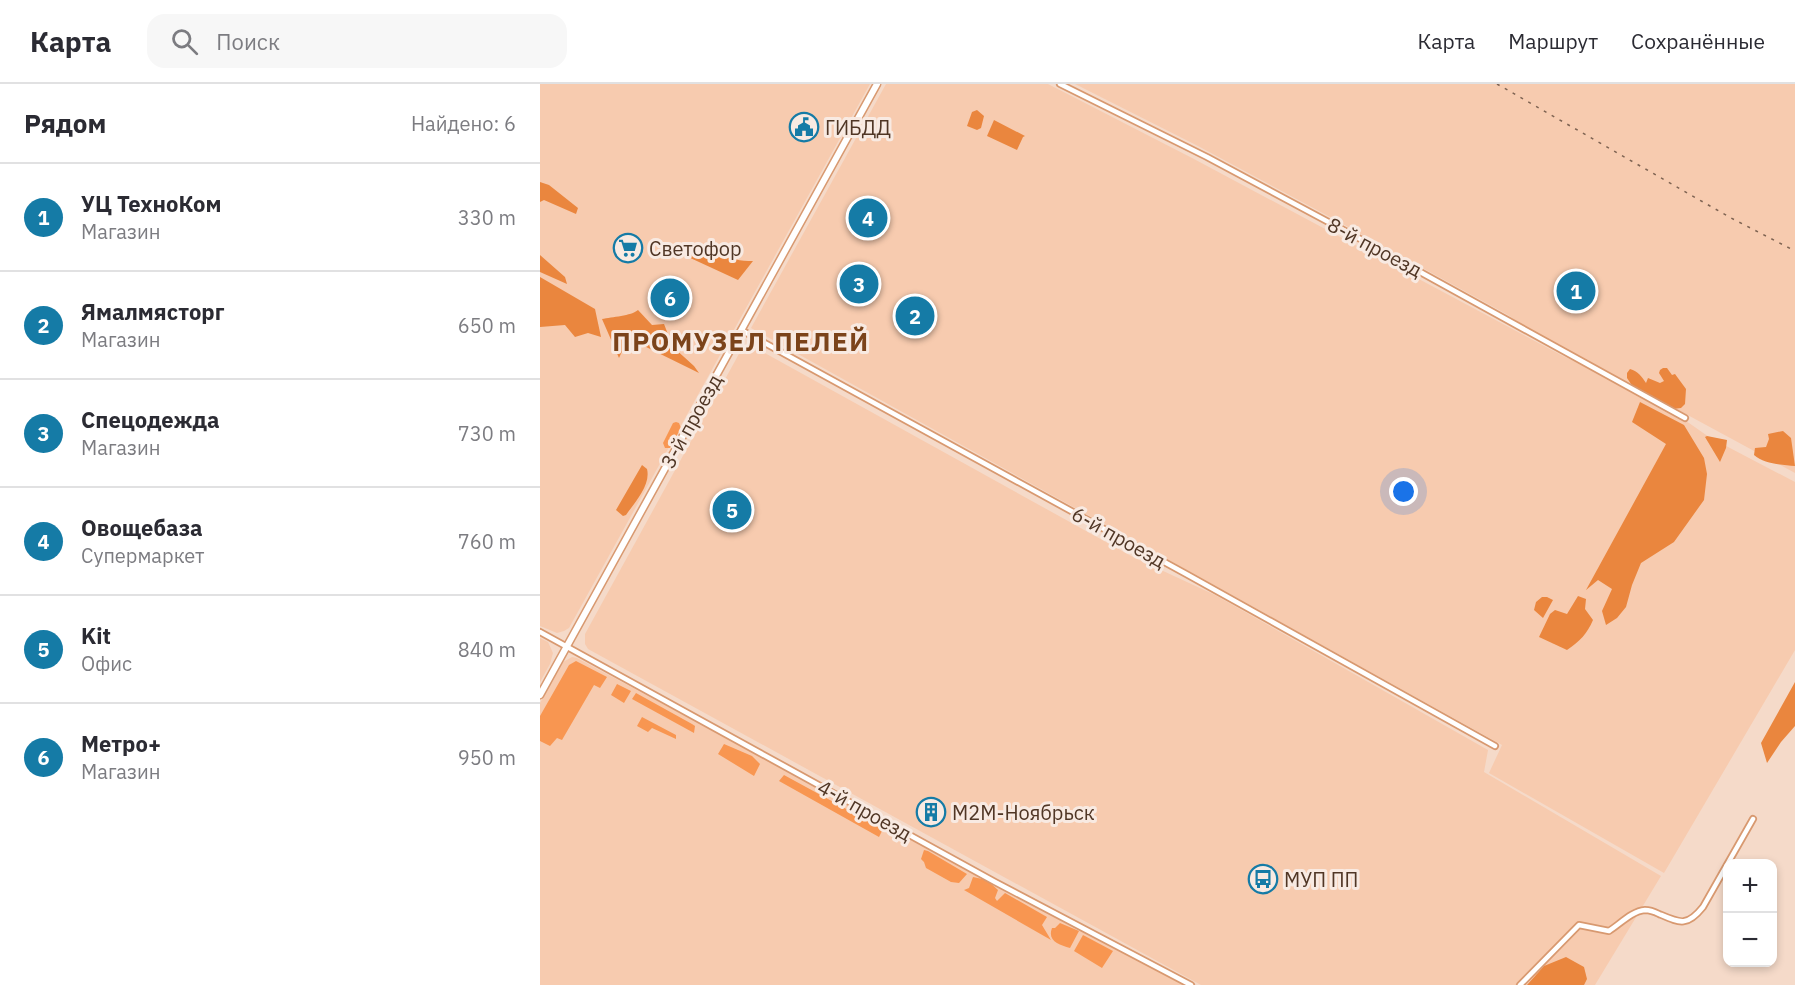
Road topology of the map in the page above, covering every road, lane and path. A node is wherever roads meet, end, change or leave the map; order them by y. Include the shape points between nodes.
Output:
1 (877, 84) edge
2 (1060, 84) edge
3 (741, 330) junction
4 (1685, 418) dead end
5 (540, 632) edge
6 (567, 646) junction
7 (540, 695) edge
8 (1496, 746) dead end
9 (1753, 819) dead end
10 (1191, 985) edge
11 (1520, 985) edge

1 - 3 street, 3-й проезд
2 - 4 street, 8-й проезд via 1207,157
3 - 6 street, 3-й проезд
3 - 8 street, 6-й проезд
5 - 6 street, 4-й проезд
6 - 7 street, 3-й проезд
6 - 10 street, 4-й проезд via 995,882
9 - 11 street via 1695,918 1678,922 1645,910 1609,931 1579,925

